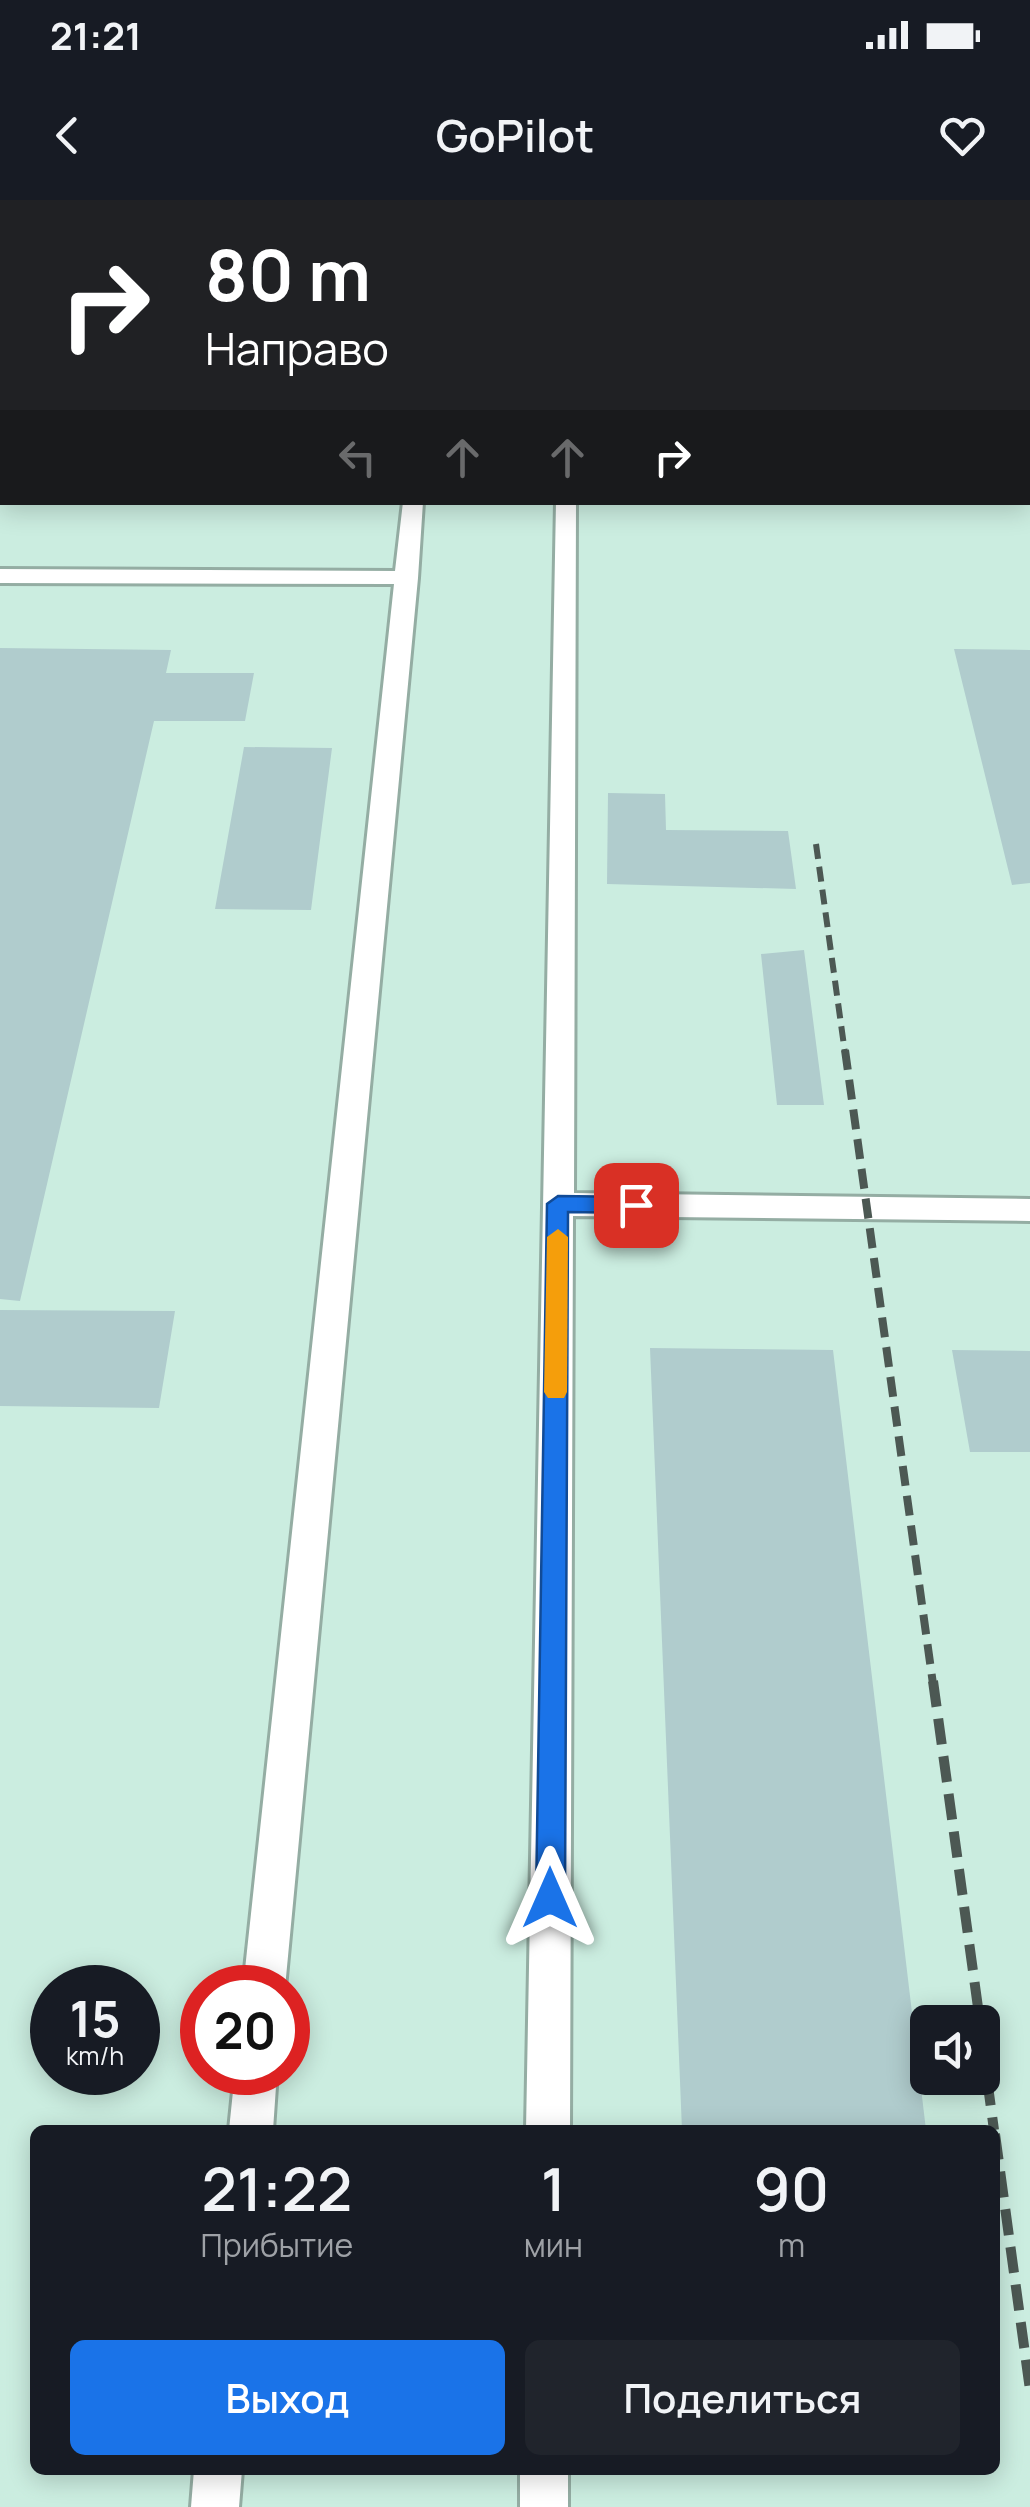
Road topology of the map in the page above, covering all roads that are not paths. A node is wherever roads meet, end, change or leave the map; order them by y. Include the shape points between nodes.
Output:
1 (414, 505) edge
2 (566, 505) edge
3 (0, 576) edge
4 (407, 578) junction
5 (558, 1204) junction
6 (1030, 1210) edge
7 (266, 1965) edge
8 (254, 2095) edge
9 (251, 2125) edge
10 (548, 2125) edge
11 (217, 2475) edge
12 (544, 2475) edge
13 (214, 2507) edge
14 (544, 2507) edge

1 - 4 lane
2 - 5 lane
3 - 4 lane
4 - 7 lane
5 - 6 lane
5 - 10 lane
8 - 9 lane
11 - 13 lane
12 - 14 lane

